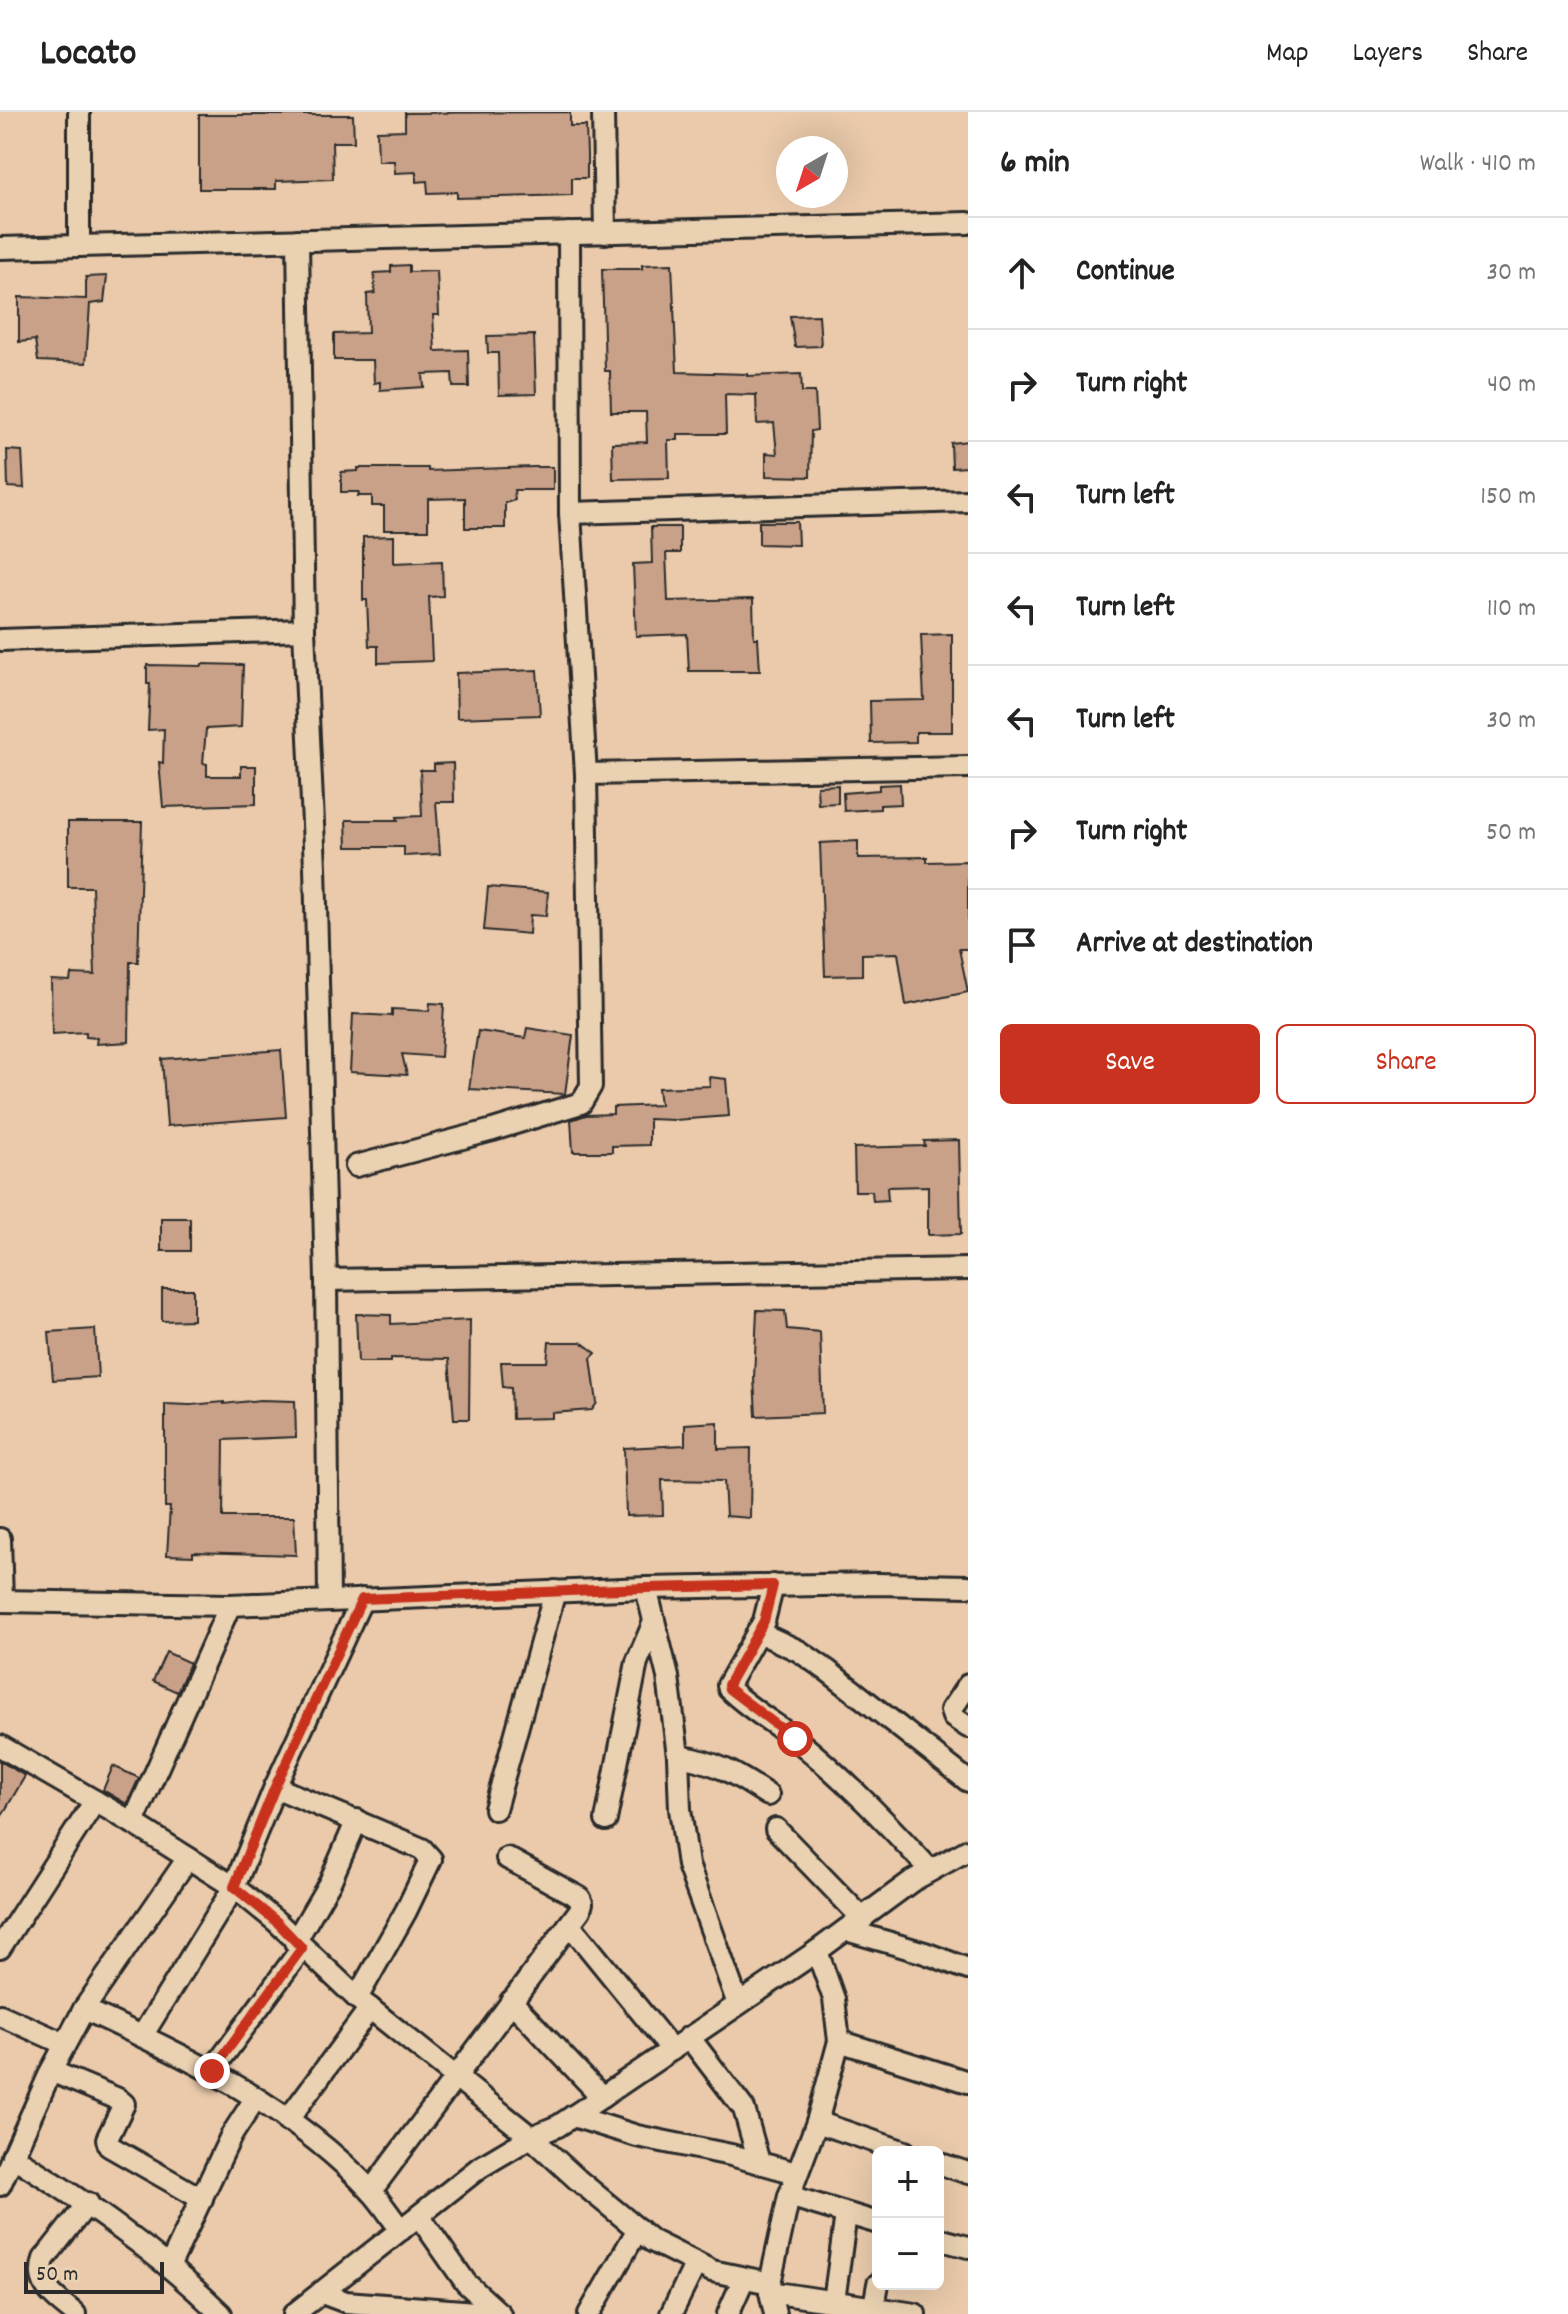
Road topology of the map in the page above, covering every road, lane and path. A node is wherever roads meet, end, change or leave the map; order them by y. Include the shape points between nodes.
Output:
1 (79, 112) edge
2 (603, 112) edge
3 (968, 223) edge
4 (569, 233) junction
5 (605, 233) junction
6 (298, 240) junction
7 (79, 246) junction
8 (0, 248) edge
9 (968, 501) edge
10 (570, 513) junction
11 (304, 630) junction
12 (0, 640) edge
13 (968, 767) edge
14 (586, 774) junction
15 (356, 1166) dead end
16 (968, 1269) edge
17 (326, 1280) junction
18 (0, 1539) edge
19 (773, 1585) junction
20 (968, 1586) edge
21 (646, 1588) junction
22 (555, 1591) junction
23 (362, 1599) junction
24 (1, 1600) edge
25 (329, 1601) junction
26 (230, 1605) junction
27 (654, 1622) junction
28 (758, 1632) junction
29 (968, 1685) edge
30 (968, 1727) edge
31 (0, 1747) edge
32 (678, 1756) junction
33 (968, 1781) edge
34 (275, 1787) junction
35 (768, 1795) dead end
36 (95, 1801) junction
37 (495, 1809) dead end
38 (357, 1820) junction
39 (606, 1820) dead end
40 (133, 1823) junction
41 (776, 1829) dead end
42 (964, 1855) edge
43 (188, 1858) junction
44 (507, 1858) dead end
45 (930, 1870) junction
46 (234, 1887) junction
47 (854, 1924) junction
48 (568, 1926) junction
49 (299, 1945) junction
50 (0, 1948) edge
51 (817, 1951) junction
52 (968, 1969) edge
53 (511, 2001) junction
54 (364, 2003) junction
55 (738, 2004) junction
56 (84, 2009) junction
57 (0, 2015) edge
58 (142, 2036) junction
59 (689, 2037) junction
60 (839, 2041) junction
61 (65, 2044) junction
62 (672, 2050) junction
63 (51, 2071) junction
64 (212, 2071) junction
65 (455, 2077) junction
66 (968, 2082) edge
67 (602, 2097) junction
68 (255, 2099) junction
69 (573, 2116) junction
70 (287, 2121) junction
71 (817, 2122) junction
72 (531, 2137) junction
73 (887, 2146) edge
74 (12, 2156) junction
75 (759, 2162) junction
76 (944, 2165) edge
77 (796, 2173) junction
78 (968, 2173) edge
79 (0, 2185) edge
80 (371, 2191) junction
81 (789, 2196) junction
82 (202, 2199) junction
83 (88, 2203) junction
84 (846, 2214) junction
85 (419, 2216) junction
86 (872, 2221) edge
87 (638, 2229) junction
88 (401, 2230) junction
89 (944, 2241) edge
90 (968, 2247) edge
91 (696, 2263) junction
92 (169, 2267) junction
93 (744, 2278) junction
94 (770, 2288) junction
95 (877, 2290) edge
96 (322, 2293) junction
97 (834, 2301) junction
98 (874, 2306) junction
99 (476, 2307) edge
100 (75, 2314) edge
101 (221, 2314) edge
102 (294, 2314) edge
103 (500, 2314) edge
104 (589, 2314) edge
105 (671, 2314) edge
106 (728, 2314) edge
107 (775, 2314) edge
108 (915, 2314) edge

1 - 7 street
2 - 5 street
3 - 5 street
4 - 5 street
4 - 6 street
4 - 10 street
6 - 7 street
6 - 11 street
7 - 8 street
9 - 10 street
10 - 14 street
11 - 12 street
11 - 17 street
13 - 14 street
14 - 15 street via 591,1086 587,1096 581,1103
16 - 17 street
17 - 25 street
18 - 24 street
19 - 20 street
19 - 21 street
19 - 28 street
21 - 22 street
21 - 27 street
22 - 23 street
22 - 37 street
23 - 25 street
23 - 34 street
24 - 26 street
25 - 26 street
26 - 40 street
27 - 32 street via 668,1677
27 - 39 street via 637,1662
28 - 33 street via 828,1671
28 - 45 street via 729,1689 843,1779
29 - 30 street via 951,1710
31 - 36 street
32 - 35 street via 731,1770
32 - 55 street via 688,1865
34 - 38 street
34 - 46 street
36 - 40 street
36 - 50 street
38 - 49 street
38 - 54 street via 422,1849 431,1859
40 - 43 street
41 - 47 street
42 - 45 street
43 - 46 street
43 - 56 street
44 - 48 street via 580,1898 580,1910
45 - 47 street
46 - 49 street
46 - 58 street
47 - 51 street
47 - 52 street
48 - 53 street
48 - 62 street
49 - 54 street
49 - 64 street
51 - 55 street
51 - 60 street via 834,1999
53 - 65 street
53 - 67 street
54 - 65 street
54 - 70 street
55 - 59 street
56 - 58 street
56 - 61 street
57 - 61 street
58 - 64 street
59 - 62 street
59 - 75 street via 744,2109
60 - 66 street
60 - 71 street
61 - 63 street
62 - 67 street
63 - 74 street
63 - 82 street via 124,2104 107,2139 109,2146
64 - 68 street
65 - 72 street
65 - 80 street
67 - 69 street
68 - 70 street
68 - 82 street
69 - 72 street
69 - 75 street via 637,2136
70 - 80 street
71 - 73 street
71 - 77 street
72 - 85 street via 479,2168
72 - 87 street
74 - 79 street
74 - 83 street
75 - 77 street
76 - 78 street
77 - 81 street
80 - 88 street
81 - 84 street
81 - 94 street
82 - 92 street
83 - 92 street
83 - 100 street via 40,2270 45,2287
84 - 86 street
84 - 97 street
85 - 88 street
85 - 99 street via 466,2283
87 - 91 street
87 - 104 street
88 - 96 street
89 - 90 street
91 - 93 street
91 - 105 street
92 - 101 street
93 - 94 street
93 - 106 street
94 - 97 street
94 - 107 street
95 - 98 street
96 - 99 street via 346,2302
96 - 102 street
97 - 98 street
98 - 108 street
99 - 103 street

